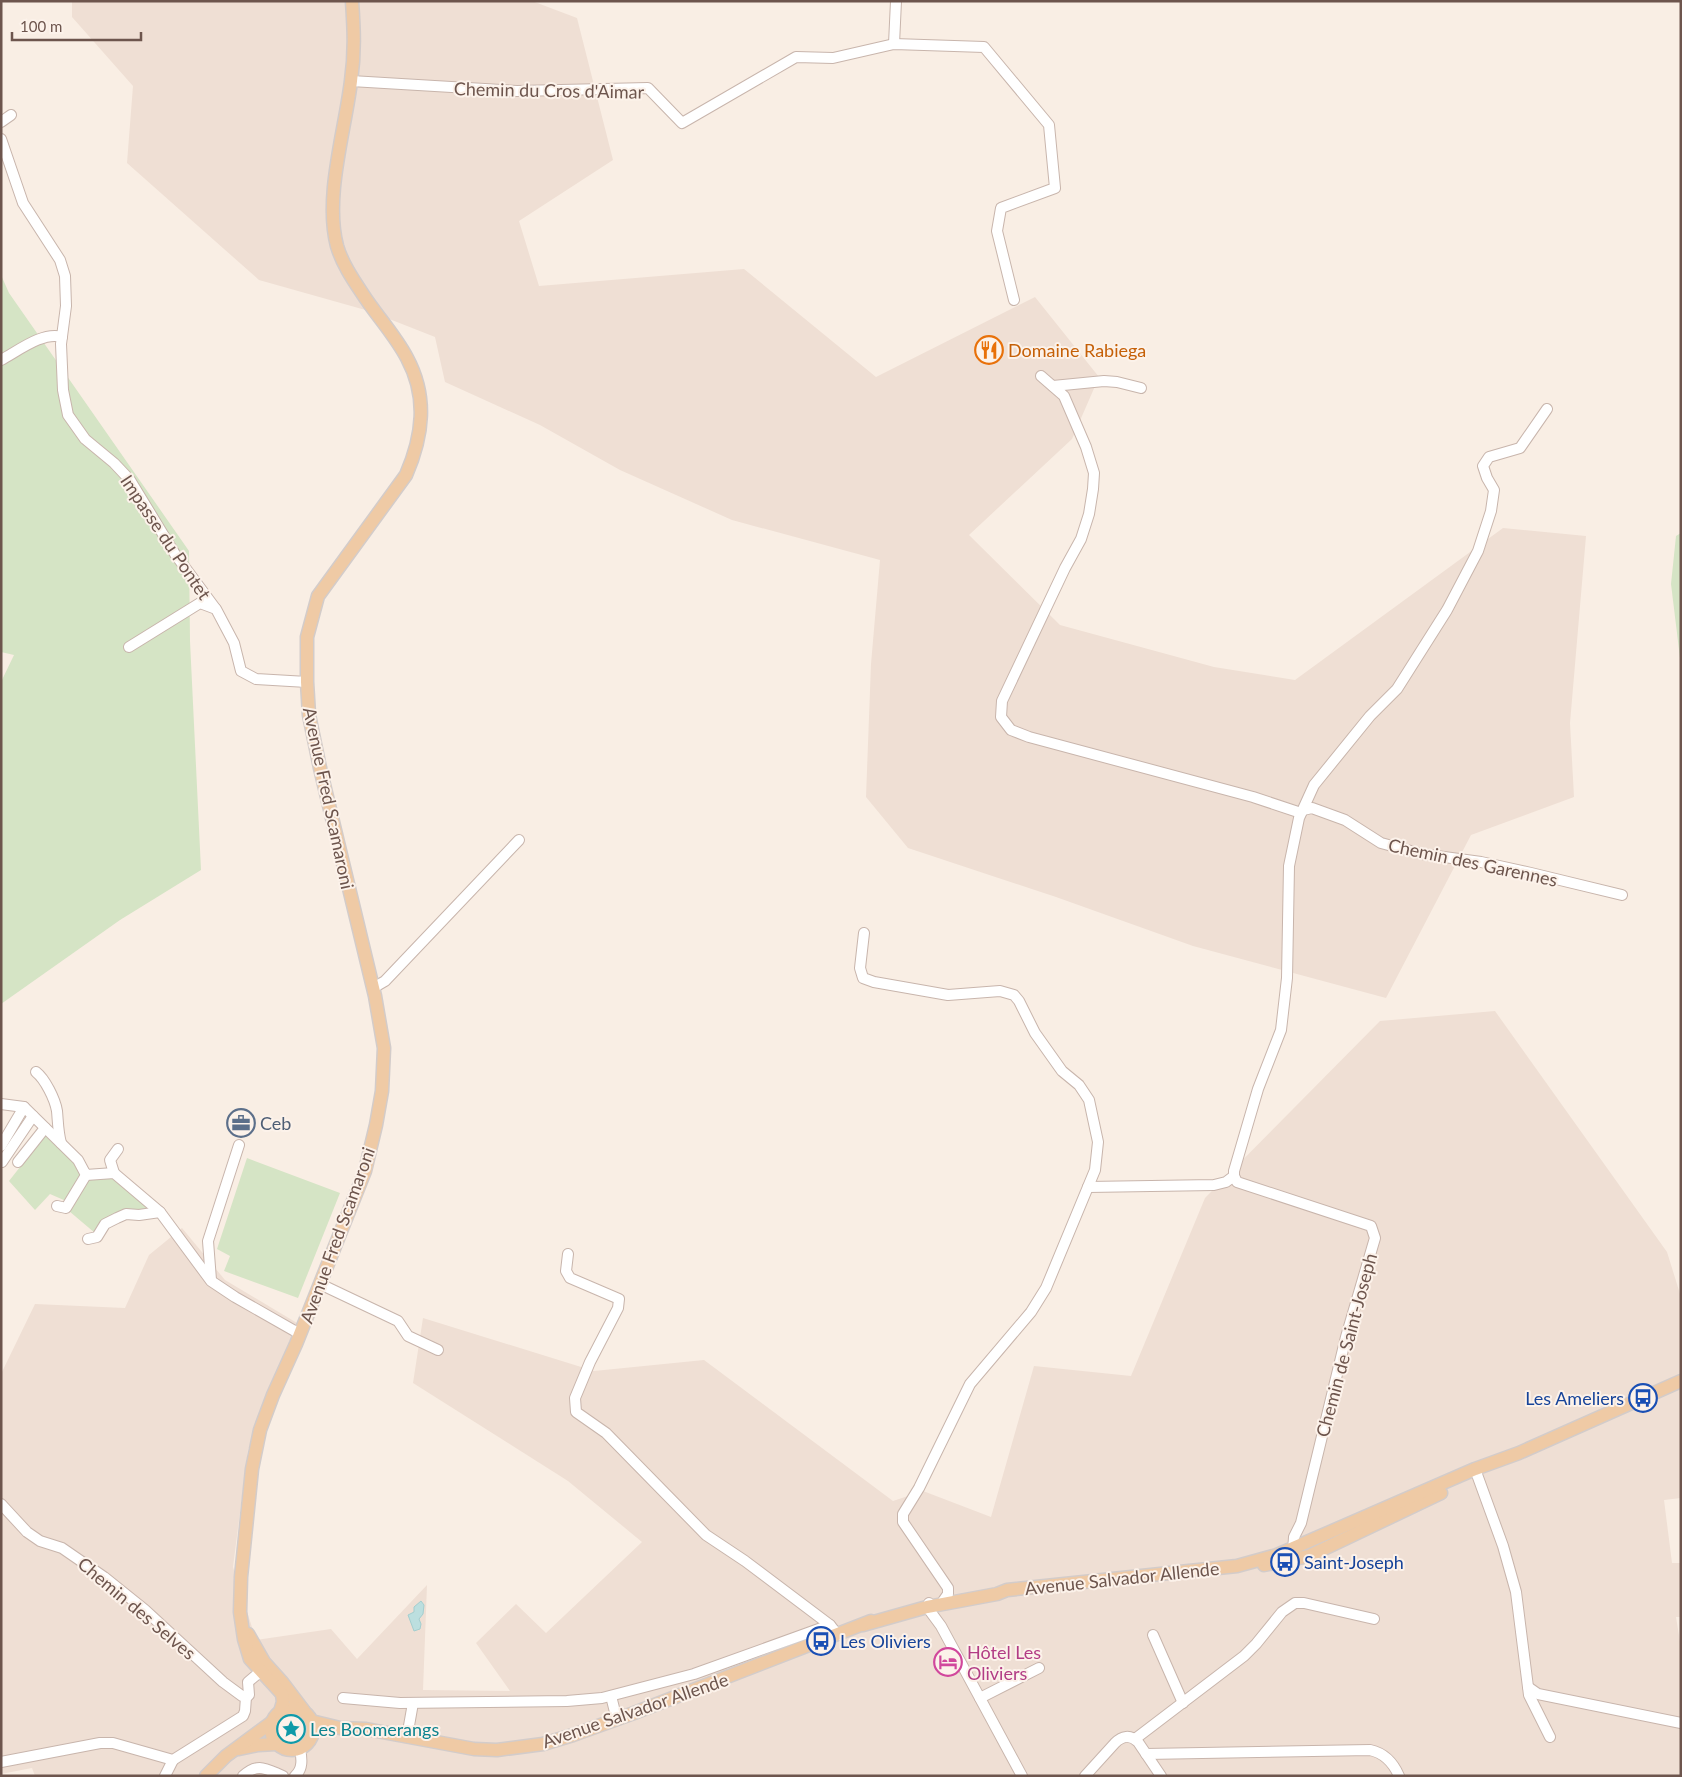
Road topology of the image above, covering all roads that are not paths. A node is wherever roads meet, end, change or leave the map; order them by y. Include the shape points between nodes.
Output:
1 (352, 1) edge
2 (896, 1) edge
3 (894, 44) junction
4 (351, 81) junction
5 (10, 114) dead end
6 (1, 122) edge
7 (1, 139) edge
8 (1014, 300) dead end
9 (62, 337) junction
10 (1, 360) edge
11 (1041, 376) dead end
12 (1053, 386) junction
13 (1141, 388) dead end
14 (1547, 409) dead end
15 (215, 608) junction
16 (129, 647) dead end
17 (307, 682) junction
18 (1302, 811) junction
19 (519, 840) dead end
20 (1622, 895) dead end
21 (864, 933) dead end
22 (372, 988) junction
23 (36, 1072) dead end
24 (1, 1104) edge
25 (24, 1108) junction
26 (33, 1116) junction
27 (45, 1128) junction
28 (61, 1144) junction
29 (239, 1145) dead end
30 (1, 1146) edge
31 (118, 1149) dead end
32 (2, 1162) edge
33 (18, 1162) dead end
34 (114, 1173) junction
35 (86, 1176) junction
36 (1234, 1176) junction
37 (1088, 1188) junction
38 (57, 1206) dead end
39 (160, 1212) junction
40 (88, 1239) dead end
41 (568, 1254) dead end
42 (212, 1280) junction
43 (320, 1284) junction
44 (300, 1334) junction
45 (438, 1350) dead end
46 (1680, 1384) edge
47 (1476, 1472) junction
48 (1, 1504) edge
49 (1293, 1549) junction
50 (1266, 1564) junction
51 (1237, 1566) junction
52 (1006, 1590) junction
53 (936, 1601) junction
54 (1374, 1618) dead end
55 (243, 1625) junction
56 (941, 1626) junction
57 (834, 1630) junction
58 (1153, 1635) dead end
59 (1039, 1668) dead end
60 (260, 1672) junction
61 (282, 1682) junction
62 (1528, 1687) junction
63 (612, 1696) junction
64 (246, 1697) junction
65 (343, 1698) dead end
66 (980, 1698) junction
67 (413, 1703) junction
68 (1183, 1703) junction
69 (308, 1716) junction
70 (276, 1717) junction
71 (617, 1720) junction
72 (1681, 1723) edge
73 (340, 1728) junction
74 (407, 1737) junction
75 (1550, 1737) dead end
76 (1135, 1739) junction
77 (310, 1740) junction
78 (276, 1744) junction
79 (300, 1749) junction
80 (232, 1751) junction
81 (1146, 1754) junction
82 (173, 1760) junction
83 (1, 1762) edge
84 (165, 1776) edge
85 (206, 1776) edge
86 (243, 1776) edge
87 (283, 1776) edge
88 (295, 1776) edge
89 (1022, 1776) edge
90 (1085, 1776) edge
91 (1161, 1776) edge
92 (1399, 1776) edge

1 - 4 main road, Avenue Fred Scamaroni via 355,46
2 - 3 street
3 - 4 street, Chemin du Cros d'Aimar via 833,58 796,58 682,123 648,88 517,91
3 - 8 street, Chemin du Cros d'Aimar via 984,47 1049,125 1054,188 1000,208 997,230
4 - 17 main road, Avenue Fred Scamaroni via 332,201 338,246 346,269 408,359 416,384 420,427 406,475 318,596 307,637
5 - 6 street
7 - 9 street, Impasse du Pontet via 23,203 60,260 65,276
9 - 10 street via 45,336
9 - 15 street, Impasse du Pontet via 63,390 68,414 85,439 130,480 175,554
11 - 12 street, Chemin des Garennes
12 - 13 street via 1104,381
12 - 18 street, Chemin des Garennes via 1064,396 1086,446 1094,473 1093,489 1082,540 1065,568 1002,701 1001,717 1011,730 1029,737
14 - 18 street via 1520,448 1489,457 1483,466 1494,490 1491,511 1478,550 1447,610 1397,689 1370,716 1314,784
15 - 16 street, Impasse du Pontet via 200,603
15 - 17 street, Impasse du Pontet via 234,643 242,671 256,679
17 - 22 main road, Avenue Fred Scamaroni via 309,715 320,768
18 - 20 street, Chemin des Garennes via 1312,808 1345,820 1381,843 1422,854 1506,868
18 - 36 street via 1289,866 1287,978 1281,1030 1258,1089
19 - 22 street via 385,981
21 - 37 street via 860,968 863,978 948,995 1000,991 1019,1000 1035,1033 1062,1071 1079,1085 1089,1100 1098,1142 1095,1170
22 - 43 main road, Avenue Fred Scamaroni via 384,1048 382,1092 365,1170
23 - 28 street via 43,1078 56,1108
24 - 25 street
25 - 26 street
25 - 30 street
26 - 27 street
26 - 32 street
27 - 28 street
27 - 33 street
28 - 35 street via 78,1160
29 - 42 street via 208,1241
31 - 34 street via 110,1160
34 - 35 street
34 - 39 street
35 - 38 street via 66,1208
36 - 37 street via 1214,1185
36 - 49 street, Chemin de Saint-Joseph via 1237,1182 1371,1226 1375,1238 1346,1337
37 - 53 street via 1046,1288 1031,1312 970,1384 903,1514 903,1522 948,1588
39 - 40 street via 126,1214 105,1224 97,1237
39 - 42 street
41 - 57 street via 566,1270 570,1278 619,1300 575,1398 576,1412 606,1433 706,1535 746,1561
42 - 44 street
43 - 44 main road, Avenue Fred Scamaroni
43 - 45 street via 398,1321 408,1336
44 - 55 main road, Avenue Fred Scamaroni via 260,1430 252,1469 241,1577
46 - 47 main road, Avenue Salvador Allende
47 - 49 main road, Avenue Salvador Allende
47 - 50 main road, Avenue Salvador Allende via 1315,1554
47 - 62 street via 1516,1592
48 - 64 street, Chemin des Selves via 27,1532 40,1541 62,1548 104,1576 223,1682
49 - 50 street via 1290,1556
49 - 51 main road, Avenue Salvador Allende
50 - 51 main road, Avenue Salvador Allende
51 - 52 main road, Avenue Salvador Allende
52 - 53 main road, Avenue Salvador Allende via 997,1594
52 - 53 main road, Avenue Salvador Allende via 963,1592
53 - 56 street
53 - 56 street
53 - 57 main road, Avenue Salvador Allende via 863,1625
54 - 68 street via 1295,1603 1282,1612 1244,1656
55 - 60 main road, Avenue Fred Scamaroni via 250,1659
55 - 61 main road, Avenue Fred Scamaroni via 264,1662
56 - 66 street
57 - 63 street
57 - 71 main road, Avenue Salvador Allende
58 - 68 street
59 - 66 street
60 - 61 street via 265,1671
60 - 64 street via 248,1682 249,1695
60 - 70 main road, Avenue Fred Scamaroni via 282,1694 283,1702
61 - 69 main road, Avenue Fred Scamaroni
62 - 72 street via 1538,1694
62 - 75 street
63 - 67 street via 567,1701
63 - 71 street
64 - 82 street via 243,1716
65 - 67 street
66 - 89 street
67 - 74 street
68 - 76 street
69 - 70 main road via 292,1708
69 - 73 main road, Avenue Salvador Allende
69 - 77 main road via 313,1731
70 - 78 main road via 271,1733
70 - 80 main road
71 - 74 main road, Avenue Salvador Allende via 544,1744 497,1750
73 - 74 main road, Avenue Salvador Allende
73 - 77 main road, Avenue Salvador Allende
76 - 81 street
76 - 90 street via 1119,1738
77 - 79 main road
78 - 79 main road via 287,1750
78 - 80 main road via 258,1744
79 - 88 street via 300,1772
80 - 85 main road
81 - 91 street
81 - 92 street via 1370,1750 1388,1758
82 - 83 street via 113,1743 100,1743
82 - 84 street
86 - 87 street via 253,1768 262,1768

